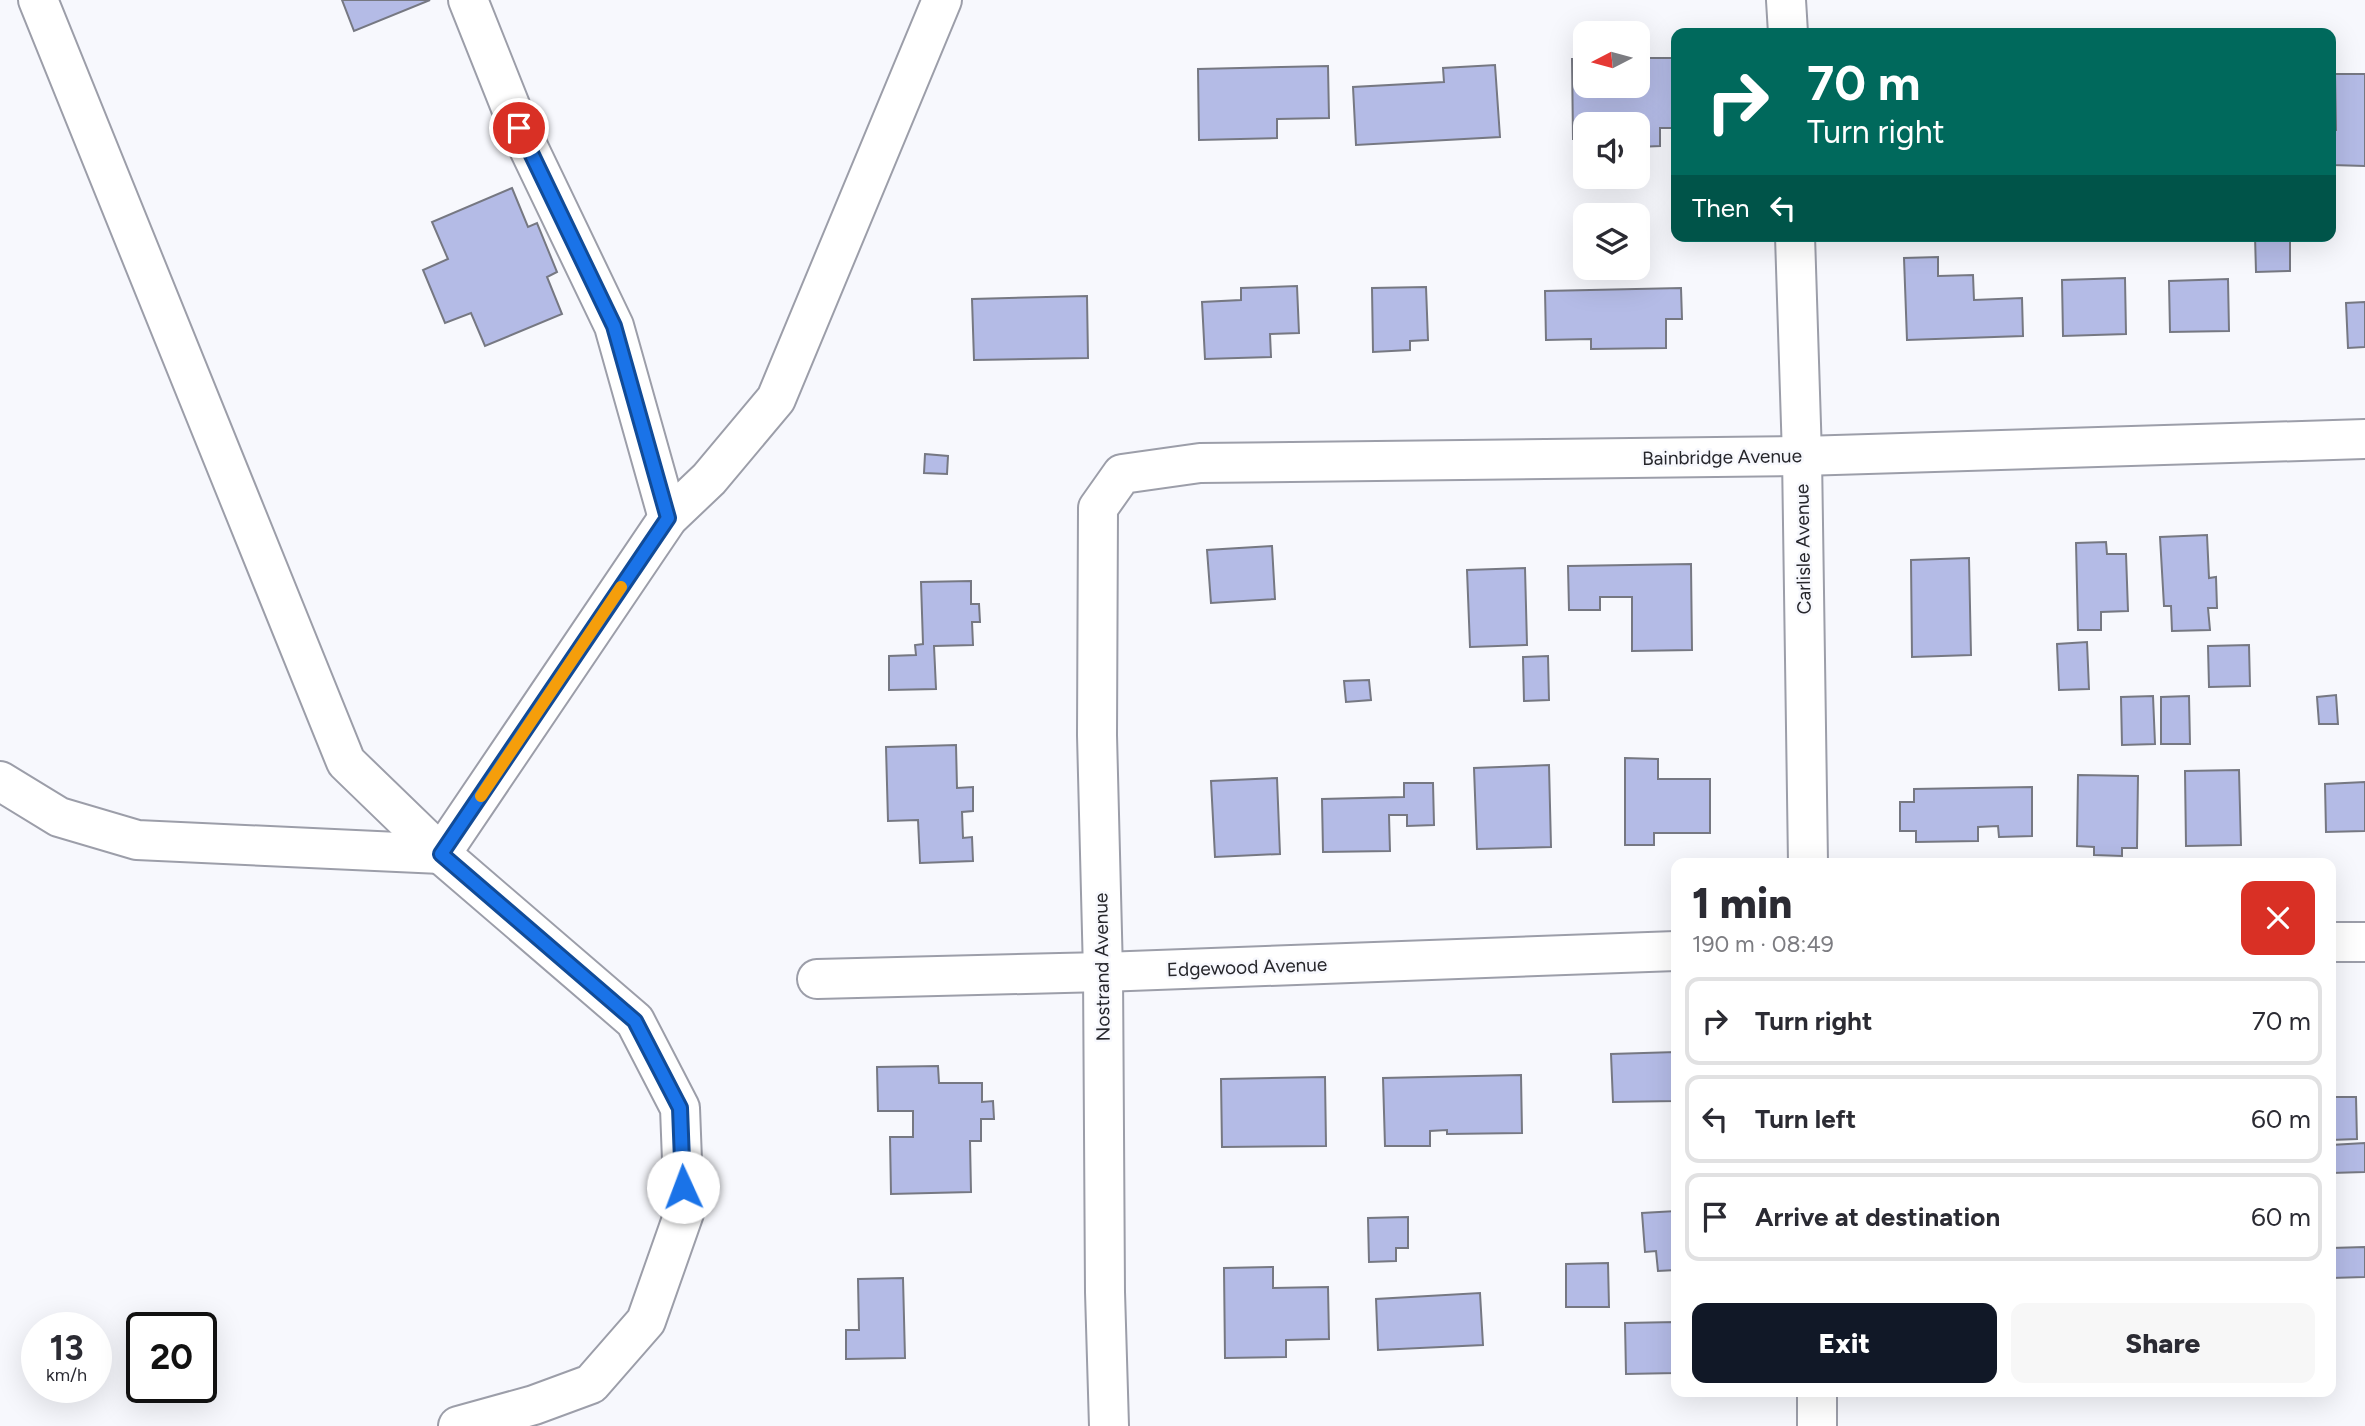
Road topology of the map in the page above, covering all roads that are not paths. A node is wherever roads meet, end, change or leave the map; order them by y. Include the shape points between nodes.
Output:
1 (38, 0) edge
2 (468, 0) edge
3 (943, 0) edge
4 (1787, 0) edge
5 (1788, 28) edge
6 (1794, 242) edge
7 (2365, 439) edge
8 (1802, 456) junction
9 (1098, 508) joint
10 (668, 518) junction
11 (0, 780) edge
12 (441, 854) junction
13 (1808, 858) edge
14 (2336, 942) edge
15 (2365, 942) edge
16 (1671, 951) edge
17 (1103, 972) junction
18 (817, 979) dead end
19 (1816, 1397) edge
20 (458, 1426) edge
21 (1109, 1426) edge
22 (1817, 1426) edge

1 - 12 street via 346,762
2 - 10 street via 519,128 614,326
3 - 10 street via 776,399 709,479
4 - 5 street
6 - 8 street, Carlisle Avenue
7 - 8 street, Bainbridge Avenue
8 - 9 street, Bainbridge Avenue via 1200,463 1122,474
8 - 13 street, Carlisle Avenue
9 - 17 street, Nostrand Avenue
10 - 12 street
11 - 12 street via 59,817 136,841
12 - 20 street via 635,1021 680,1108 684,1200 684,1213 646,1321 591,1384
14 - 15 street
16 - 17 street, Edgewood Avenue
17 - 18 street, Edgewood Avenue
17 - 21 street, Nostrand Avenue
19 - 22 street

